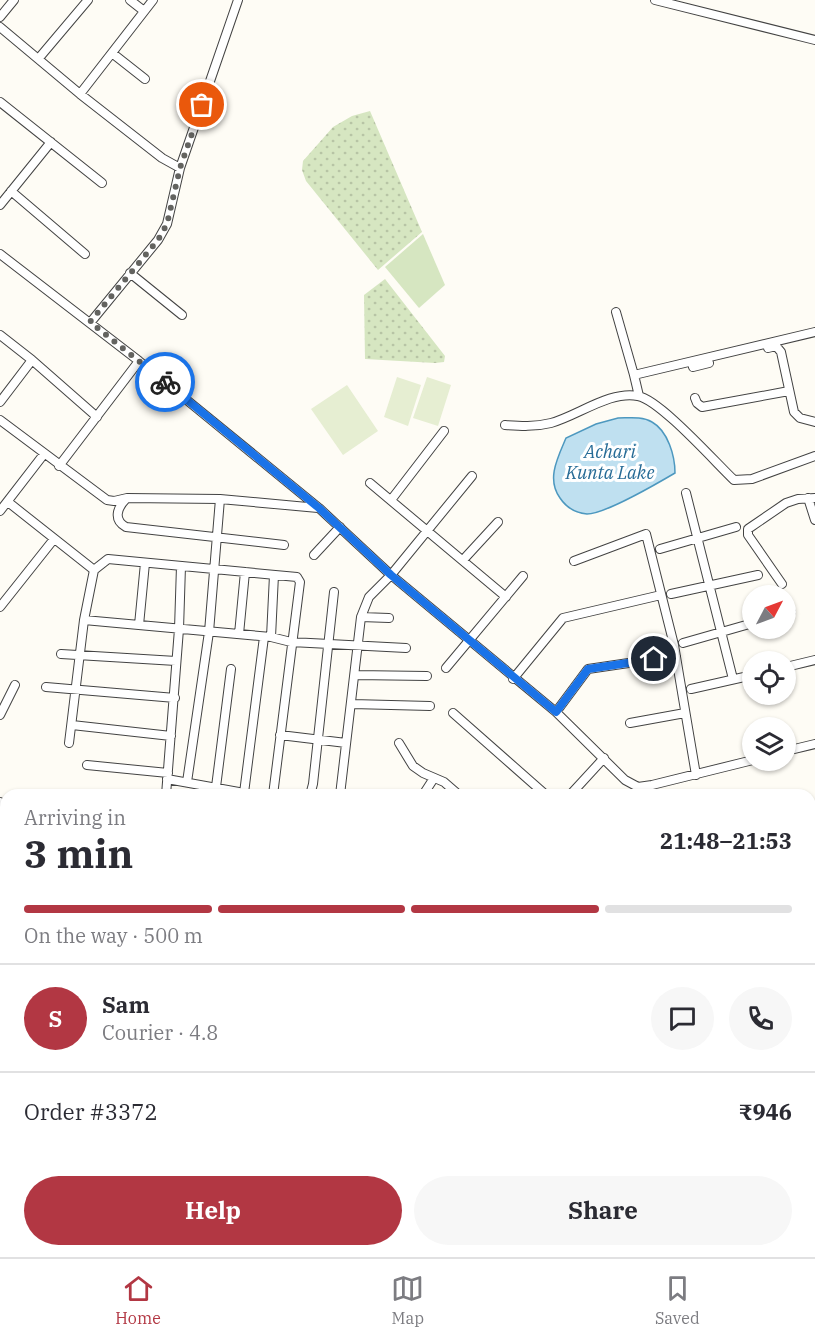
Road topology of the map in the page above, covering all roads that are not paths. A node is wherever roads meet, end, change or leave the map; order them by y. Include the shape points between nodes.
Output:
1 (14, 0) edge
2 (88, 0) edge
3 (130, 0) edge
4 (153, 0) edge
5 (238, 0) edge
6 (655, 0) edge
7 (144, 11) junction
8 (0, 17) edge
9 (0, 27) edge
10 (815, 40) edge
11 (112, 53) junction
12 (39, 58) junction
13 (145, 79) dead end
14 (80, 94) junction
15 (2, 108) edge
16 (51, 142) junction
17 (180, 168) junction
18 (102, 183) dead end
19 (11, 191) junction
20 (0, 205) edge
21 (0, 254) edge
22 (85, 254) dead end
23 (130, 273) junction
24 (616, 312) dead end
25 (182, 315) dead end
26 (90, 322) junction
27 (815, 332) edge
28 (0, 334) edge
29 (32, 360) junction
30 (139, 361) junction
31 (693, 367) dead end
32 (634, 375) junction
33 (789, 391) junction
34 (639, 396) junction
35 (695, 398) dead end
36 (0, 402) edge
37 (97, 417) junction
38 (0, 420) edge
39 (815, 422) edge
40 (505, 425) dead end
41 (444, 431) dead end
42 (44, 454) junction
43 (815, 456) edge
44 (59, 466) junction
45 (472, 476) dead end
46 (370, 483) dead end
47 (686, 493) dead end
48 (127, 498) junction
49 (811, 498) edge
50 (220, 499) junction
51 (391, 500) junction
52 (8, 502) junction
53 (319, 508) junction
54 (0, 511) edge
55 (815, 520) edge
56 (498, 522) dead end
57 (340, 527) junction
58 (736, 527) dead end
59 (427, 530) junction
60 (54, 538) junction
61 (216, 538) junction
62 (698, 538) junction
63 (284, 545) dead end
64 (660, 549) dead end
65 (314, 555) dead end
66 (463, 560) junction
67 (574, 561) dead end
68 (145, 563) junction
69 (181, 566) junction
70 (215, 569) junction
71 (94, 570) junction
72 (245, 572) junction
73 (274, 575) junction
74 (391, 575) junction
75 (758, 575) dead end
76 (523, 576) dead end
77 (782, 584) dead end
78 (710, 586) junction
79 (334, 592) dead end
80 (671, 594) dead end
81 (661, 595) junction
82 (506, 597) junction
83 (0, 607) edge
84 (362, 617) junction
85 (390, 618) dead end
86 (84, 620) junction
87 (139, 625) junction
88 (742, 626) edge
89 (179, 629) junction
90 (209, 632) junction
91 (721, 632) junction
92 (239, 634) junction
93 (267, 637) junction
94 (468, 640) junction
95 (291, 642) junction
96 (329, 643) junction
97 (683, 643) dead end
98 (358, 646) junction
99 (406, 648) dead end
100 (61, 654) dead end
101 (80, 656) junction
102 (676, 656) junction
103 (815, 660) edge
104 (176, 661) junction
105 (796, 665) edge
106 (446, 668) dead end
107 (231, 669) dead end
108 (356, 675) junction
109 (427, 676) dead end
110 (742, 677) edge
111 (513, 679) junction
112 (733, 679) junction
113 (15, 685) dead end
114 (46, 687) dead end
115 (691, 689) dead end
116 (76, 690) junction
117 (175, 698) junction
118 (352, 704) junction
119 (430, 706) dead end
120 (556, 712) junction
121 (453, 713) dead end
122 (685, 713) junction
123 (0, 714) edge
124 (630, 723) dead end
125 (72, 725) junction
126 (280, 735) junction
127 (171, 736) junction
128 (318, 740) junction
129 (69, 743) dead end
130 (346, 743) junction
131 (399, 743) dead end
132 (815, 744) edge
133 (796, 749) edge
134 (604, 758) junction
135 (742, 763) edge
136 (87, 765) dead end
137 (696, 775) junction
138 (167, 776) junction
139 (434, 778) junction
140 (187, 782) junction
141 (216, 787) junction
142 (166, 789) edge
143 (225, 789) edge
144 (245, 789) edge
145 (274, 789) edge
146 (311, 789) edge
147 (341, 789) edge
148 (427, 789) edge
149 (452, 789) edge
150 (539, 789) edge
151 (576, 789) edge

1 - 8 street
2 - 12 street
3 - 7 street
4 - 7 street
5 - 17 street
6 - 10 street
7 - 11 street
9 - 12 street
11 - 13 street
11 - 14 street
12 - 14 street
14 - 17 street
15 - 16 street
16 - 18 street
16 - 19 street
17 - 23 street via 167,224
19 - 20 street
19 - 22 street
21 - 26 street
23 - 25 street
23 - 26 street
24 - 32 street
26 - 30 street
27 - 32 street
28 - 29 street
29 - 36 street
29 - 37 street
30 - 37 street
30 - 53 street
31 - 33 street via 776,346 781,352
32 - 34 street
33 - 35 street via 702,407
33 - 39 street via 794,412
34 - 40 street via 616,397 548,424
34 - 43 street via 659,406 734,480 752,479
37 - 44 street
38 - 42 street
41 - 51 street
42 - 44 street
42 - 52 street
44 - 48 street via 107,500
45 - 59 street
46 - 51 street
47 - 62 street
48 - 50 street
48 - 61 street via 117,518 126,527
49 - 55 street
49 - 77 street via 786,503 748,529 748,535
50 - 53 street
50 - 61 street
51 - 59 street
52 - 54 street
52 - 60 street
53 - 57 street
56 - 66 street
57 - 65 street
57 - 74 street
58 - 62 street
59 - 66 street
59 - 74 street
60 - 71 street
60 - 83 street
61 - 63 street
61 - 70 street
62 - 64 street
62 - 78 street
66 - 82 street
67 - 81 street via 646,534
68 - 69 street
68 - 71 street via 108,559
68 - 87 street
69 - 70 street
69 - 89 street
70 - 72 street
70 - 90 street
71 - 86 street
72 - 73 street
72 - 92 street
73 - 93 street
73 - 95 street via 297,577 300,582
74 - 84 street via 369,597
74 - 94 street
75 - 78 street
76 - 82 street
78 - 80 street
78 - 91 street
79 - 96 street
81 - 102 street
81 - 111 street via 563,618
82 - 94 street
84 - 85 street
84 - 98 street
86 - 87 street
86 - 101 street
87 - 89 street
88 - 91 street
89 - 90 street
89 - 104 street
90 - 92 street
90 - 140 street
91 - 97 street
91 - 112 street
92 - 93 street
93 - 95 street
93 - 144 street
94 - 106 street
94 - 111 street
95 - 96 street
95 - 126 street
96 - 98 street
96 - 128 street
98 - 99 street
98 - 108 street
100 - 101 street
101 - 104 street
101 - 116 street
102 - 120 street via 588,669
102 - 122 street
103 - 105 street
104 - 117 street
107 - 141 street
108 - 109 street
108 - 118 street
110 - 112 street
111 - 120 street
112 - 115 street
113 - 123 street
114 - 116 street
116 - 117 street
116 - 125 street
117 - 127 street
118 - 119 street
118 - 130 street
120 - 134 street
121 - 150 street
122 - 124 street
122 - 137 street
125 - 127 street
125 - 129 street
126 - 128 street
126 - 145 street
127 - 138 street
128 - 130 street
128 - 146 street
130 - 147 street
131 - 139 street via 413,766
132 - 133 street
134 - 137 street via 625,780 638,787
134 - 151 street
135 - 137 street
136 - 138 street
138 - 140 street
138 - 142 street
139 - 148 street
139 - 149 street
140 - 141 street
141 - 143 street

